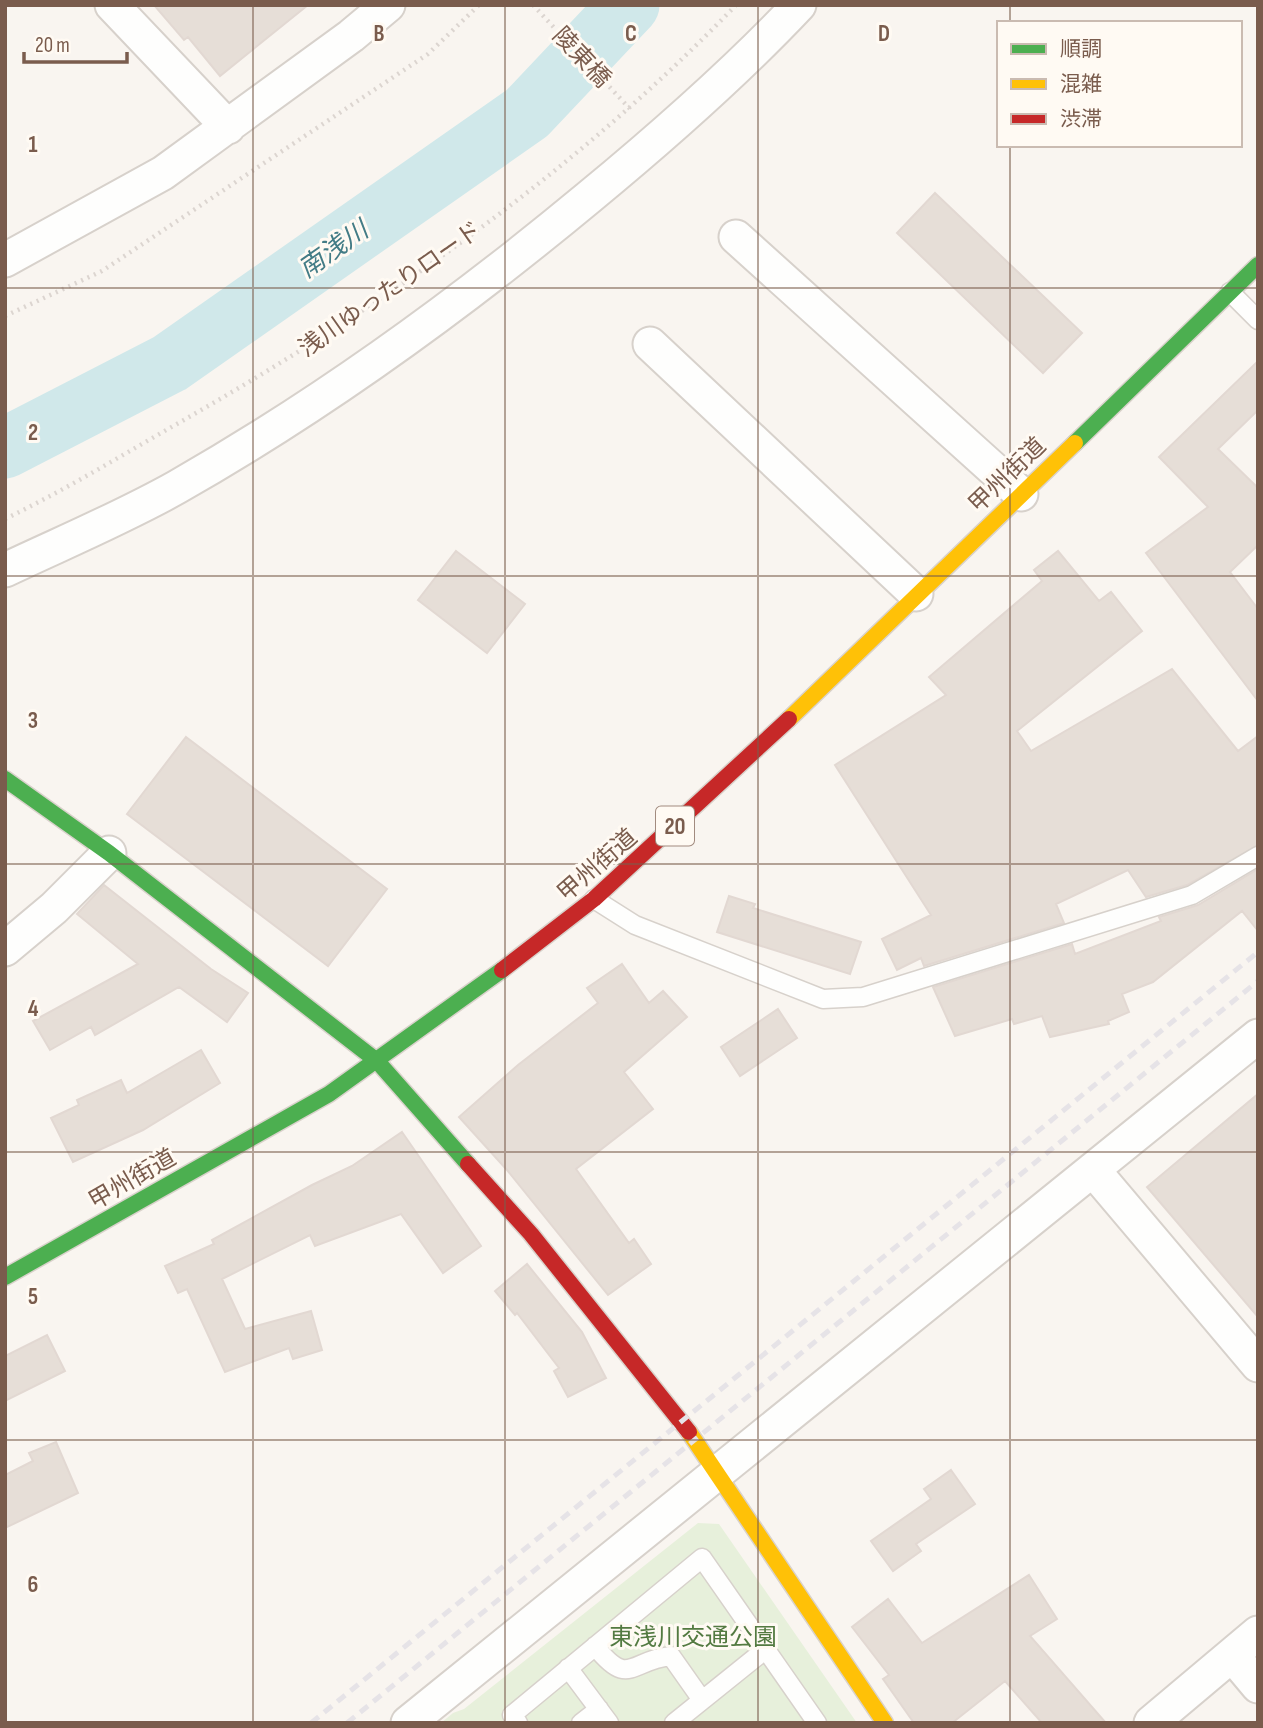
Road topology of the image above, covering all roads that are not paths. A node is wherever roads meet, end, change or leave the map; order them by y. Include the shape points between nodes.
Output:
1 (113, 5) edge
2 (388, 5) edge
3 (799, 5) edge
4 (228, 127) junction
5 (736, 237) dead end
6 (5, 260) edge
7 (1258, 265) edge
8 (1230, 292) junction
9 (1258, 320) edge
10 (650, 344) dead end
11 (1021, 494) junction
12 (5, 570) edge
13 (916, 594) junction
14 (5, 779) edge
15 (109, 853) junction
16 (1258, 856) edge
17 (594, 899) junction
18 (5, 949) edge
19 (1258, 1036) edge
20 (377, 1061) junction
21 (1094, 1171) junction
22 (5, 1277) edge
23 (1258, 1364) edge
24 (716, 1472) junction
25 (1258, 1633) edge
26 (595, 1646) junction
27 (766, 1649) junction
28 (1232, 1655) junction
29 (568, 1668) junction
30 (1258, 1686) edge
31 (702, 1700) junction
32 (604, 1716) edge
33 (408, 1723) edge
34 (518, 1723) edge
35 (581, 1723) edge
36 (674, 1723) edge
37 (817, 1723) edge
38 (885, 1723) edge
39 (1151, 1723) edge

1 - 4 street
2 - 4 street
3 - 12 street via 718,88 657,141 525,250 375,362 175,487
4 - 6 street via 163,173
5 - 11 street
7 - 8 main road, 甲州街道 / 20
8 - 9 lane
8 - 11 main road, 甲州街道 / 20
10 - 13 street
11 - 13 main road, 甲州街道 / 20
13 - 17 main road, 甲州街道 / 20 via 751,756
14 - 15 main road
15 - 18 street
15 - 20 main road
16 - 17 lane via 1192,895 863,998 823,999 635,925
17 - 20 main road, 甲州街道 / 20
19 - 21 street
20 - 22 main road, 甲州街道 / 20 via 329,1094
20 - 24 main road via 531,1234 682,1422
21 - 23 street
21 - 24 street
24 - 33 street
24 - 38 main road
25 - 28 street
26 - 27 lane via 702,1559
26 - 29 lane
26 - 31 lane via 610,1666 625,1671 671,1656
27 - 31 lane
27 - 37 lane
28 - 30 street
28 - 39 street
29 - 32 lane
29 - 34 lane via 512,1714
31 - 36 lane
32 - 35 lane

